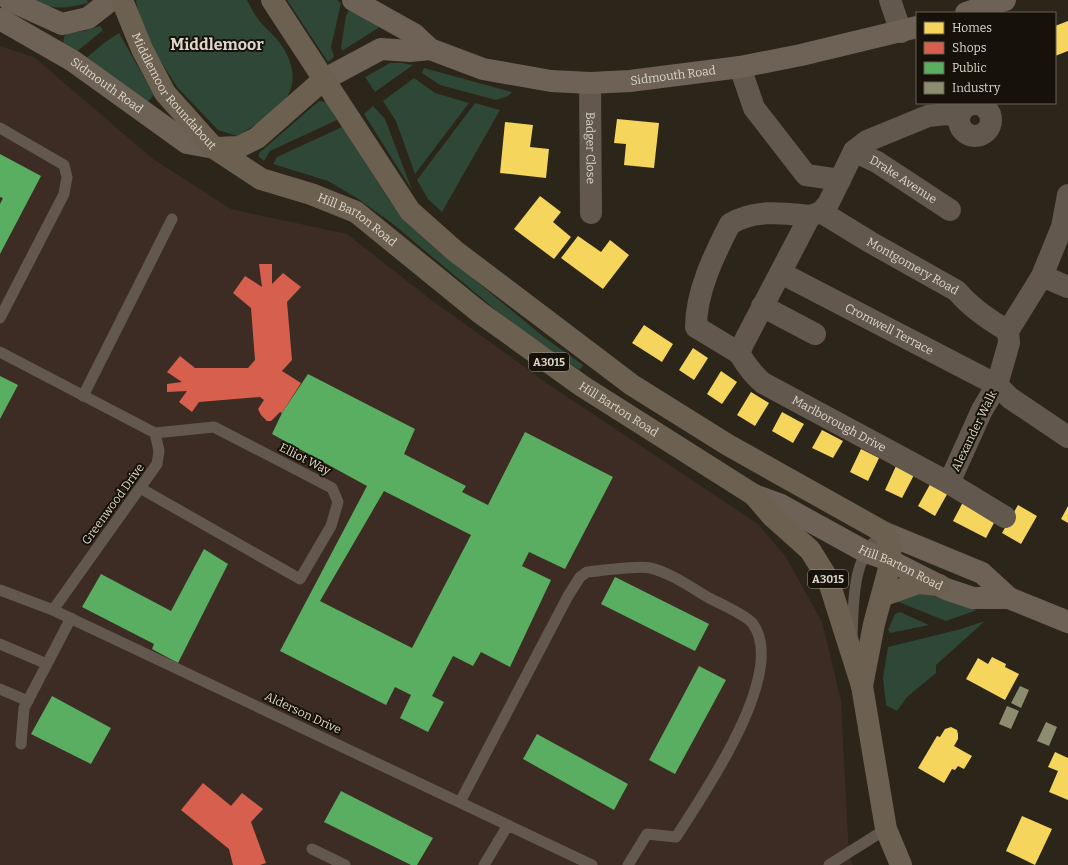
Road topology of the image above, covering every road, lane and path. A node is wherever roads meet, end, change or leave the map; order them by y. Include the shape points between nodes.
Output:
1 (10, 0) edge
2 (112, 0) edge
3 (122, 0) edge
4 (272, 0) edge
5 (353, 0) edge
6 (890, 0) edge
7 (1005, 0) edge
8 (969, 12) edge
9 (0, 19) edge
10 (909, 30) edge
11 (430, 49) junction
12 (740, 66) junction
13 (323, 80) junction
14 (590, 83) junction
15 (959, 117) dead end
16 (0, 128) edge
17 (214, 148) junction
18 (854, 151) junction
19 (806, 175) junction
20 (840, 180) junction
21 (1068, 195) edge
22 (950, 210) dead end
23 (820, 211) junction
24 (591, 213) dead end
25 (172, 220) dead end
26 (1065, 228) edge
27 (781, 273) junction
28 (1042, 276) junction
29 (1068, 287) edge
30 (762, 306) junction
31 (0, 318) edge
32 (1008, 331) junction
33 (815, 334) dead end
34 (0, 352) edge
35 (739, 353) junction
36 (997, 385) junction
37 (83, 396) junction
38 (155, 433) junction
39 (1068, 437) edge
40 (948, 483) junction
41 (140, 488) junction
42 (754, 495) junction
43 (1005, 517) dead end
44 (885, 532) junction
45 (866, 552) junction
46 (891, 561) junction
47 (939, 585) junction
48 (0, 590) edge
49 (882, 596) junction
50 (1009, 598) junction
51 (53, 610) junction
52 (71, 618) junction
53 (1068, 622) edge
54 (0, 644) edge
55 (852, 653) junction
56 (48, 664) junction
57 (862, 686) junction
58 (0, 688) edge
59 (28, 701) junction
60 (22, 744) dead end
61 (460, 802) junction
62 (508, 825) junction
63 (886, 829) junction
64 (312, 849) dead end
65 (345, 865) edge
66 (484, 865) edge
67 (592, 865) edge
68 (628, 865) edge
69 (830, 865) edge
70 (901, 865) edge

1 - 2 main road via 62,24 88,18
3 - 17 main road, Middlemoor Roundabout via 165,93
4 - 13 main road
5 - 11 main road, Sidmouth Road via 414,34
6 - 10 street
7 - 8 main road
9 - 17 main road, Sidmouth Road via 74,61 187,143
10 - 12 main road, Sidmouth Road
11 - 13 main road, Sidmouth Road via 381,49
11 - 14 main road, Sidmouth Road via 483,69 551,82
12 - 14 main road, Sidmouth Road via 677,76
12 - 19 street via 754,108
13 - 17 main road, Middlemoor Roundabout via 257,138 239,147
13 - 44 main road, Hill Barton Road / A3015 via 410,211 455,251 632,384 728,445
14 - 24 street, Badger Close
15 - 18 street, Drake Avenue via 947,114 928,116 867,141
16 - 31 lane via 64,165 67,178 64,194
17 - 42 main road, Hill Barton Road / A3015 via 261,179 311,194 356,212 478,312 575,381
18 - 20 street, Drake Avenue
18 - 22 street, Drake Avenue via 877,162
19 - 20 street
19 - 23 street via 818,197
20 - 23 street, Drake Avenue
21 - 26 street
23 - 27 street
23 - 32 street, Montgomery Road via 957,291 967,303
23 - 35 street, Marlborough Drive via 753,214 730,224 726,231 698,303 696,327
25 - 37 lane
26 - 28 street
27 - 30 street
27 - 36 street, Cromwell Terrace
28 - 29 street
28 - 32 street
30 - 33 street
30 - 35 street
32 - 36 street, Alexander Walk via 1009,343
34 - 37 lane
35 - 40 street, Marlborough Drive via 753,375 763,383
36 - 39 street, Cromwell Terrace via 1010,398
36 - 40 street, Alexander Walk via 982,410
37 - 38 lane
38 - 41 lane, Greenwood Drive via 159,451 157,464
38 - 41 lane, Elliot Way via 214,427 332,488 338,502 331,526 300,579
40 - 43 street, Alexander Walk
41 - 51 lane, Greenwood Drive
42 - 45 main road, Hill Barton Road via 779,504
42 - 55 main road, A3015 via 772,516 810,550 828,579
44 - 45 lane
44 - 46 main road, A3015
44 - 50 main road, Hill Barton Road via 982,573
45 - 46 main road, Hill Barton Road
45 - 55 lane via 857,576
46 - 47 main road, Hill Barton Road
46 - 49 main road, A3015
47 - 49 main road via 918,583
47 - 50 main road, Hill Barton Road via 973,598
48 - 51 lane, Alderson Drive
49 - 57 main road, A3015
50 - 53 main road, Hill Barton Road
51 - 52 lane, Alderson Drive
52 - 56 lane
52 - 61 lane, Alderson Drive
54 - 56 lane
55 - 57 main road, A3015
56 - 59 lane
57 - 63 main road, A3015
58 - 59 lane
59 - 60 lane via 24,708
61 - 62 lane, Alderson Drive
61 - 68 lane via 580,577 587,572 649,568 753,623 759,638 761,662 757,688 740,727 713,779 676,837 647,834
62 - 66 lane
62 - 67 lane, Alderson Drive
63 - 69 lane
63 - 70 main road, A3015
64 - 65 lane

